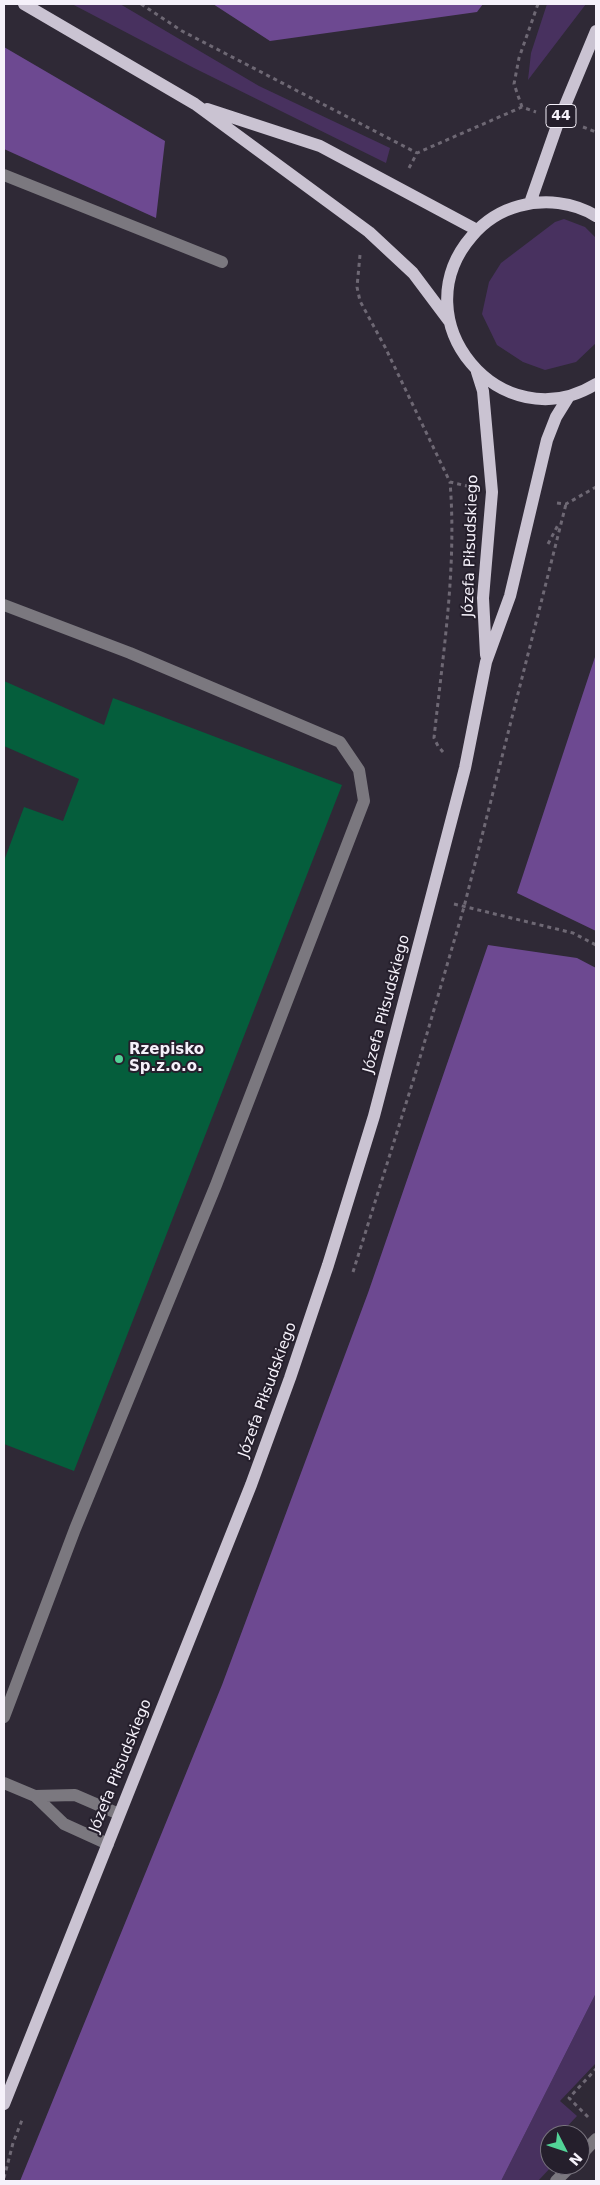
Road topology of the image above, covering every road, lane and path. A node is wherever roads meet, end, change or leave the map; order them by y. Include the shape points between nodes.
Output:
1 (24, 4) edge
2 (141, 4) edge
3 (538, 4) edge
4 (596, 31) edge
5 (195, 104) junction
6 (522, 107) junction
7 (538, 112) dead end
8 (579, 126) dead end
9 (596, 132) edge
10 (417, 153) junction
11 (406, 174) dead end
12 (4, 175) edge
13 (530, 203) junction
14 (596, 216) edge
15 (477, 230) junction
16 (360, 246) dead end
17 (222, 262) dead end
18 (449, 321) junction
19 (477, 372) junction
20 (596, 384) edge
21 (569, 396) junction
22 (450, 482) junction
23 (468, 487) dead end
24 (596, 487) edge
25 (551, 503) dead end
26 (4, 605) edge
27 (486, 662) junction
28 (465, 768) junction
29 (431, 899) junction
30 (596, 945) edge
31 (4, 1717) edge
32 (4, 1783) edge
33 (35, 1796) junction
34 (119, 1814) junction
35 (108, 1844) junction
36 (596, 2069) edge
37 (4, 2104) edge
38 (582, 2122) dead end

1 - 5 main road
2 - 10 path via 182,31
3 - 6 path via 514,84
4 - 13 main road, 44 via 559,120
5 - 15 main road via 320,146
5 - 18 main road via 369,232 413,273
6 - 7 path
6 - 10 path
8 - 9 path
10 - 11 path
12 - 17 lane
13 - 14 main road via 570,205
13 - 15 main road via 493,217
15 - 18 main road via 464,245 449,281
16 - 22 path via 357,287 360,301
18 - 19 main road via 464,357
19 - 21 main road via 510,393 530,398
19 - 27 main road, Józefa Piłsudskiego via 483,392 492,492 483,598
20 - 21 main road
21 - 27 main road, Józefa Piłsudskiego via 547,440 510,596
22 - 23 path
22 - 28 path via 452,561 434,738 438,746
24 - 25 path via 566,504
26 - 31 lane via 130,653 340,742 359,770 364,801 216,1185
27 - 28 main road, Józefa Piłsudskiego
28 - 29 main road, Józefa Piłsudskiego
29 - 30 path via 574,934
29 - 34 main road, Józefa Piłsudskiego via 374,1116 310,1322 250,1485
32 - 33 lane
33 - 34 lane via 75,1795
33 - 35 lane via 64,1824
34 - 35 main road, Józefa Piłsudskiego
35 - 37 main road, Józefa Piłsudskiego
36 - 38 path via 569,2098 588,2116

